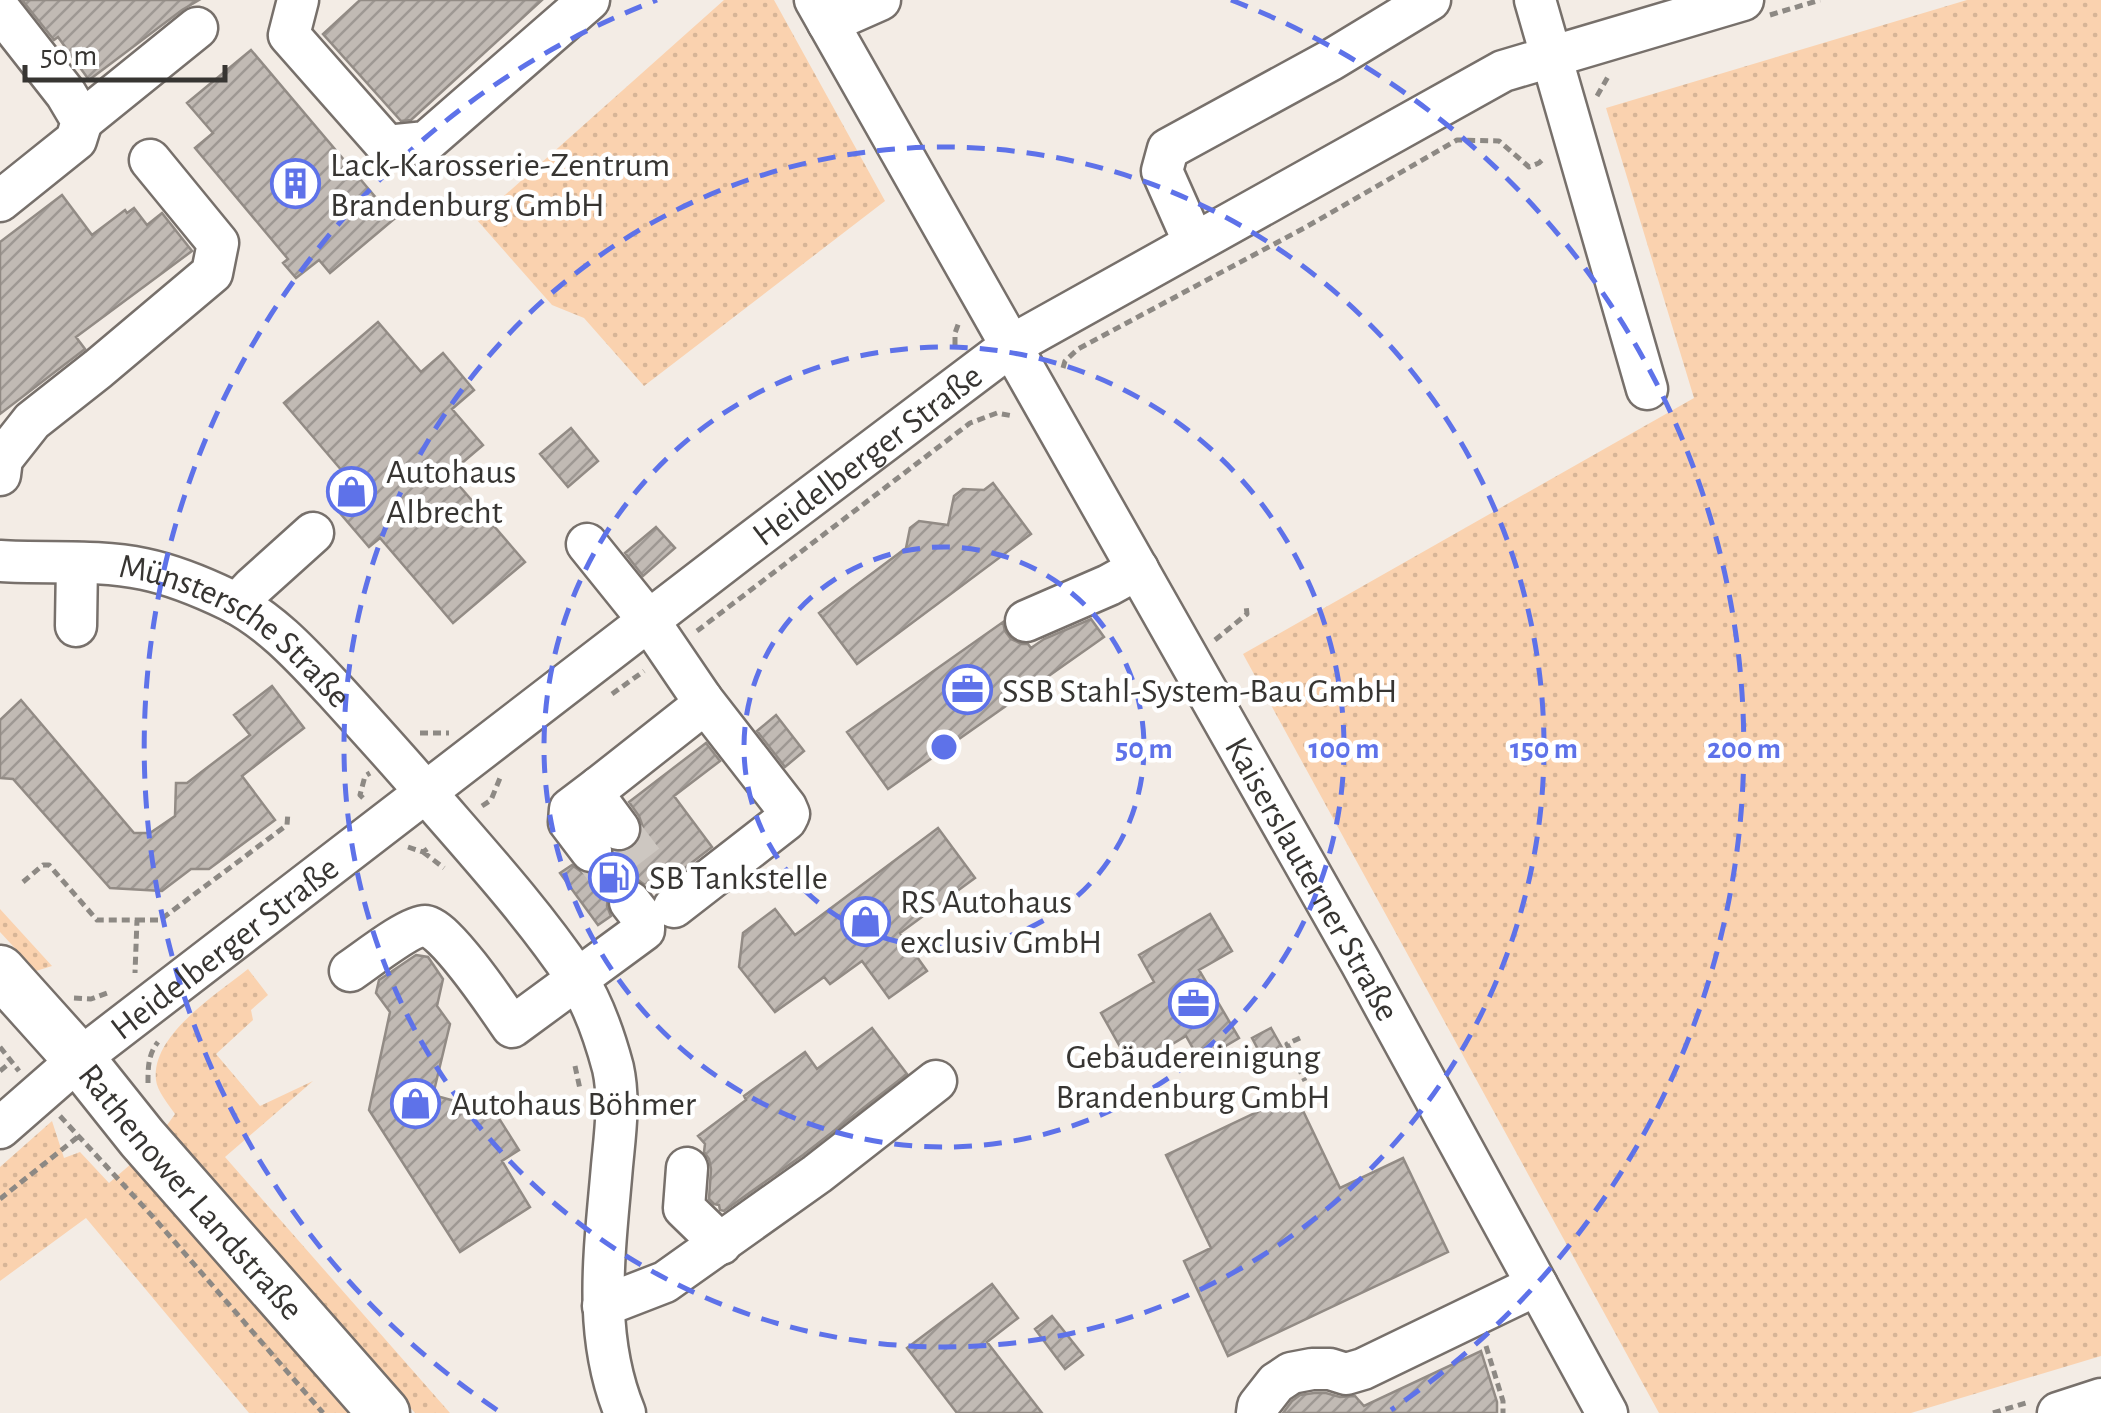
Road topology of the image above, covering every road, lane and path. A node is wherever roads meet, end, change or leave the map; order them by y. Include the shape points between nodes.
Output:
1 (298, 0) edge
2 (589, 0) edge
3 (880, 0) edge
4 (1430, 0) edge
5 (1534, 0) edge
6 (1820, 0) edge
7 (1747, 4) edge
8 (0, 10) edge
9 (822, 12) edge
10 (197, 28) dead end
11 (1550, 56) junction
12 (1616, 62) dead end
13 (82, 122) junction
14 (1572, 128) junction
15 (150, 160) dead end
16 (0, 201) edge
17 (1194, 242) junction
18 (1012, 346) junction
19 (1062, 372) dead end
20 (1647, 389) dead end
21 (1015, 417) dead end
22 (0, 475) edge
23 (313, 533) dead end
24 (586, 544) dead end
25 (0, 561) edge
26 (77, 563) junction
27 (1138, 568) junction
28 (238, 604) junction
29 (1246, 604) dead end
30 (1026, 621) dead end
31 (76, 626) dead end
32 (658, 637) junction
33 (1214, 641) dead end
34 (608, 698) dead end
35 (702, 698) junction
36 (453, 732) dead end
37 (419, 733) dead end
38 (500, 777) dead end
39 (426, 792) junction
40 (360, 795) dead end
41 (354, 804) dead end
42 (288, 812) dead end
43 (456, 827) junction
44 (605, 840) tunnel mouth
45 (402, 845) dead end
46 (423, 852) junction
47 (446, 869) dead end
48 (23, 882) dead end
49 (137, 920) junction
50 (150, 962) dead end
51 (0, 971) edge
52 (350, 971) dead end
53 (134, 973) junction
54 (126, 980) dead end
55 (578, 981) junction
56 (118, 988) dead end
57 (68, 998) dead end
58 (166, 1032) dead end
59 (1300, 1038) dead end
60 (573, 1055) dead end
61 (79, 1059) junction
62 (10, 1062) dead end
63 (0, 1071) edge
64 (936, 1081) dead end
65 (1304, 1082) dead end
66 (148, 1088) dead end
67 (581, 1093) dead end
68 (39, 1094) junction
69 (0, 1128) edge
70 (78, 1136) junction
71 (125, 1153) junction
72 (687, 1168) dead end
73 (0, 1199) edge
74 (721, 1244) junction
75 (1537, 1285) junction
76 (604, 1306) junction
77 (1474, 1316) junction
78 (2101, 1400) edge
79 (324, 1413) edge
80 (384, 1413) edge
81 (625, 1413) edge
82 (1257, 1413) edge
83 (1503, 1413) edge
84 (1607, 1413) edge
85 (2058, 1413) edge

1 - 2 street via 289,35 387,146 426,142
3 - 9 street
4 - 17 street via 1168,149 1162,171
5 - 11 street
6 - 7 path
7 - 11 street, Heidelberger Straße
8 - 13 street
9 - 18 street
10 - 13 street
11 - 14 street
11 - 17 street, Heidelberger Straße via 1503,71
12 - 14 path
13 - 16 street via 76,140
14 - 19 path via 1529,167 1499,141 1457,140 1078,349 1064,360
14 - 20 street
15 - 22 street via 218,243 212,273 32,421 2,460
17 - 18 street, Heidelberger Straße
18 - 27 street, Kaiserslauterner Straße
18 - 32 street, Heidelberger Straße
21 - 32 path via 997,413 970,423
23 - 28 street
24 - 32 street
25 - 26 street, Münstersche Straße
26 - 28 street, Münstersche Straße via 142,568
26 - 31 street
27 - 30 street
27 - 75 street, Kaiserslauterner Straße
28 - 39 street, Münstersche Straße via 300,653
29 - 33 path via 1246,614
32 - 34 path
32 - 35 street
32 - 39 street, Heidelberger Straße
35 - 44 street via 703,705 570,809 570,822
35 - 55 street via 789,814 652,905
36 - 37 path
38 - 43 path via 491,800
39 - 43 street
39 - 61 street, Heidelberger Straße
40 - 41 path
42 - 49 path via 287,825 160,920
43 - 46 path
43 - 55 street
45 - 46 path
46 - 47 path
48 - 49 path via 49,865 97,920
49 - 53 path
50 - 53 path
51 - 61 main road, Rathenower Landstraße
52 - 55 street via 427,925 454,948 512,1027
53 - 54 path
55 - 76 street via 613,1070 617,1112
56 - 57 path
58 - 66 path via 152,1050
59 - 65 path via 1287,1044
60 - 67 path
61 - 68 street, Heidelberger Straße
61 - 71 main road, Rathenower Landstraße
62 - 63 path
64 - 74 street
68 - 69 street, Heidelberger Straße
68 - 70 path
70 - 71 path
70 - 73 path
71 - 79 path
71 - 80 main road, Rathenower Landstraße
72 - 74 street via 684,1208
74 - 76 street via 666,1282
75 - 77 street
75 - 84 street, Kaiserslauterner Straße
76 - 81 street via 610,1366
77 - 82 street via 1346,1374 1312,1368 1291,1374 1276,1383
77 - 83 path
78 - 85 street

